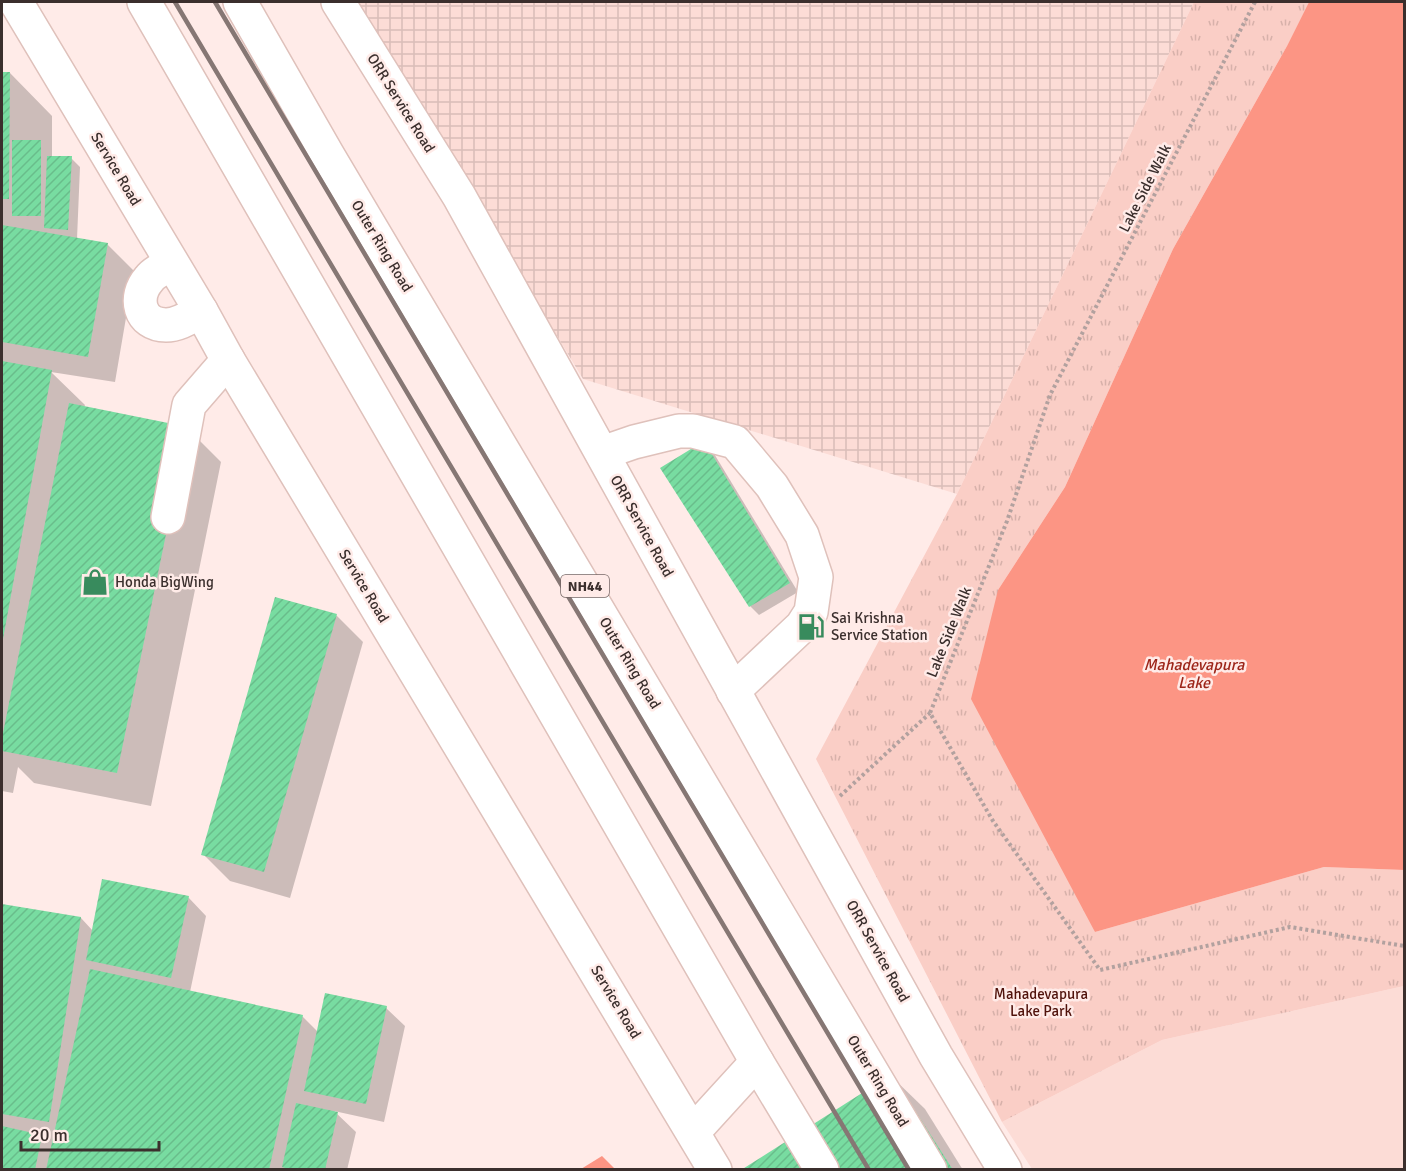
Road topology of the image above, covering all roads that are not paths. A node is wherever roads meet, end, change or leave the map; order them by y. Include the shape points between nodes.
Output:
1 (16, 2) edge
2 (144, 2) edge
3 (240, 2) edge
4 (338, 2) edge
5 (172, 264) junction
6 (201, 312) junction
7 (228, 360) junction
8 (602, 453) junction
9 (168, 517) dead end
10 (733, 691) junction
11 (757, 1062) junction
12 (694, 1131) junction
13 (715, 1170) edge
14 (822, 1170) edge
15 (930, 1170) edge
16 (1005, 1170) edge

1 - 5 main road, Service Road
2 - 11 main road
3 - 15 main road, Outer Ring Road / NH44
4 - 8 main road, ORR Service Road via 459,196
5 - 6 main road, Service Road
5 - 6 main road via 146,282 140,295 141,312 150,321 167,325
6 - 7 main road, Service Road
7 - 9 main road via 189,405
7 - 12 main road, Service Road
8 - 10 main road, ORR Service Road
8 - 10 main road via 679,431 735,442 772,486 802,535 816,577 811,612 802,626
10 - 16 main road, ORR Service Road via 936,1056
11 - 12 main road
11 - 14 main road
12 - 13 main road, Service Road

